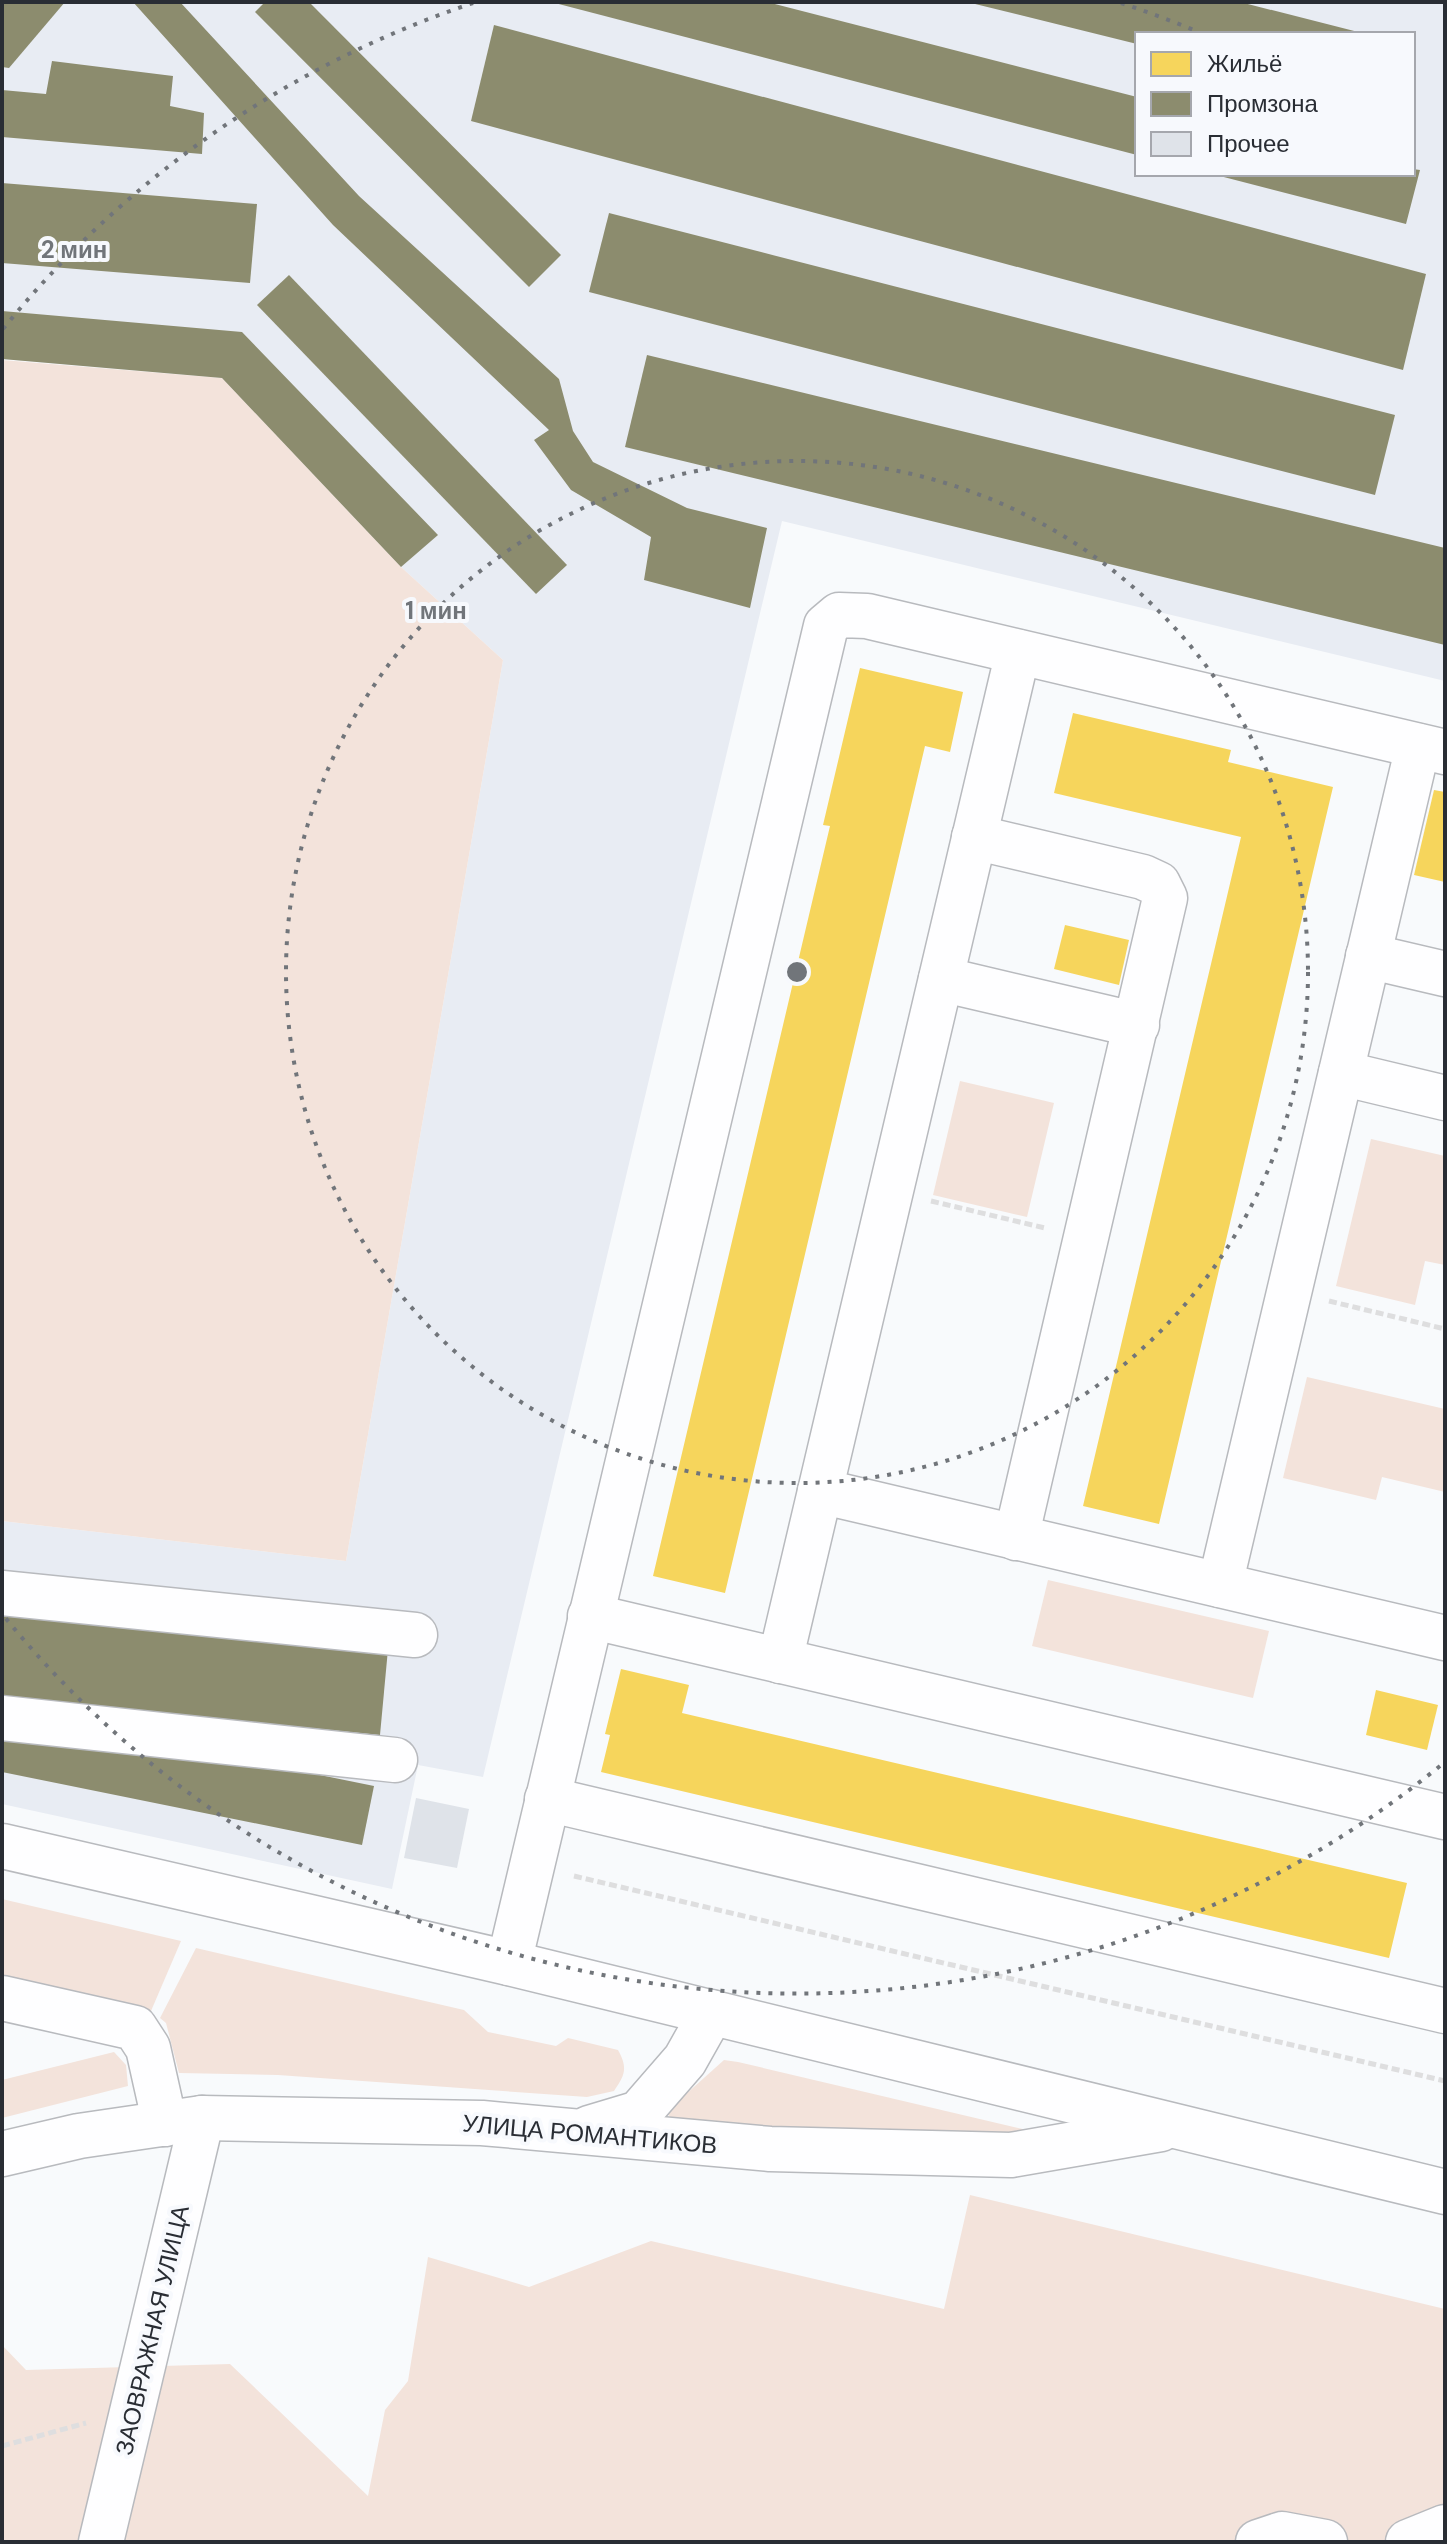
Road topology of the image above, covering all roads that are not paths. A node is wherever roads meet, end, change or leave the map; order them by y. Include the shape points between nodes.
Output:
1 (1018, 652) junction
2 (1431, 749) edge
3 (974, 837) junction
4 (1368, 956) junction
5 (1445, 974) edge
6 (941, 979) junction
7 (1137, 1025) junction
8 (1341, 1073) junction
9 (1445, 1098) edge
10 (820, 1491) junction
11 (1016, 1538) junction
12 (1220, 1585) junction
13 (2, 1593) edge
14 (590, 1616) junction
15 (415, 1635) dead end
16 (1445, 1638) edge
17 (780, 1661) junction
18 (2, 1718) edge
19 (395, 1760) dead end
20 (547, 1799) junction
21 (1445, 1817) edge
22 (2, 1846) edge
23 (509, 1963) junction
24 (2, 1998) edge
25 (1445, 2011) edge
26 (712, 2012) junction
27 (183, 2121) junction
28 (1178, 2126) junction
29 (579, 2131) junction
30 (2, 2154) edge
31 (1445, 2192) edge
32 (1445, 2527) edge
33 (101, 2542) edge
34 (1258, 2542) edge
35 (1325, 2542) edge
36 (1408, 2542) edge

1 - 2 street
1 - 3 street
1 - 14 street via 867,616 839,615 826,626
2 - 4 street
3 - 6 street
3 - 7 street via 1158,884 1165,898 1163,914
4 - 5 street
4 - 8 street
6 - 7 street
6 - 10 street
7 - 11 street
8 - 9 street
8 - 12 street
10 - 11 street
10 - 17 street
11 - 12 street
12 - 16 street
13 - 15 street
14 - 17 street
14 - 20 street
17 - 21 street
18 - 19 street
20 - 23 street
20 - 25 street
22 - 23 street, УЛИЦА РОМАНТИКОВ
23 - 26 street, УЛИЦА РОМАНТИКОВ
24 - 27 street via 135,2028
26 - 28 street, УЛИЦА РОМАНТИКОВ
26 - 29 street via 685,2060 639,2113
27 - 29 street, УЛИЦА РОМАНТИКОВ via 482,2123
27 - 30 street, УЛИЦА РОМАНТИКОВ
27 - 33 street, ЗАОВРАЖНАЯ УЛИЦА via 135,2409
28 - 29 street, УЛИЦА РОМАНТИКОВ via 1011,2155 770,2149
28 - 31 street, УЛИЦА РОМАНТИКОВ
32 - 36 street
34 - 35 street via 1282,2534

